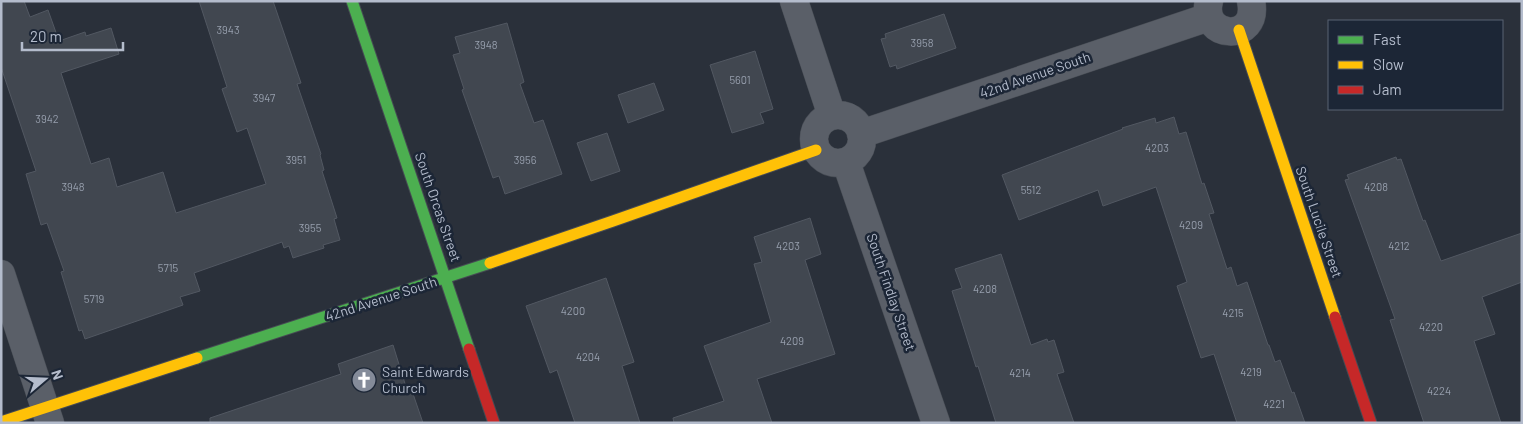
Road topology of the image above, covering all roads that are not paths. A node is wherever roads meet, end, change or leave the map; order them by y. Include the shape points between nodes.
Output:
1 (352, 1) edge
2 (794, 1) edge
3 (1253, 2) edge
4 (1209, 9) edge
5 (1238, 30) junction
6 (832, 116) junction
7 (861, 134) junction
8 (816, 150) junction
9 (846, 162) junction
10 (1, 274) edge
11 (446, 278) junction
12 (48, 415) edge
13 (1, 422) edge
14 (494, 423) edge
15 (936, 423) edge
16 (1371, 423) edge

1 - 11 street, South Orcas Street
2 - 6 street
3 - 5 street via 1249,22
4 - 5 street via 1214,26 1228,32
4 - 7 street, 42nd Avenue South
5 - 16 street, South Lucile Street
6 - 7 street via 849,118 856,123
6 - 8 street via 816,128
7 - 9 street via 857,154
8 - 9 street via 827,161
8 - 11 street, 42nd Avenue South
9 - 15 street, South Findlay Street
10 - 12 street
11 - 12 street, 42nd Avenue South
11 - 14 street, South Orcas Street
12 - 13 street, 42nd Avenue South

